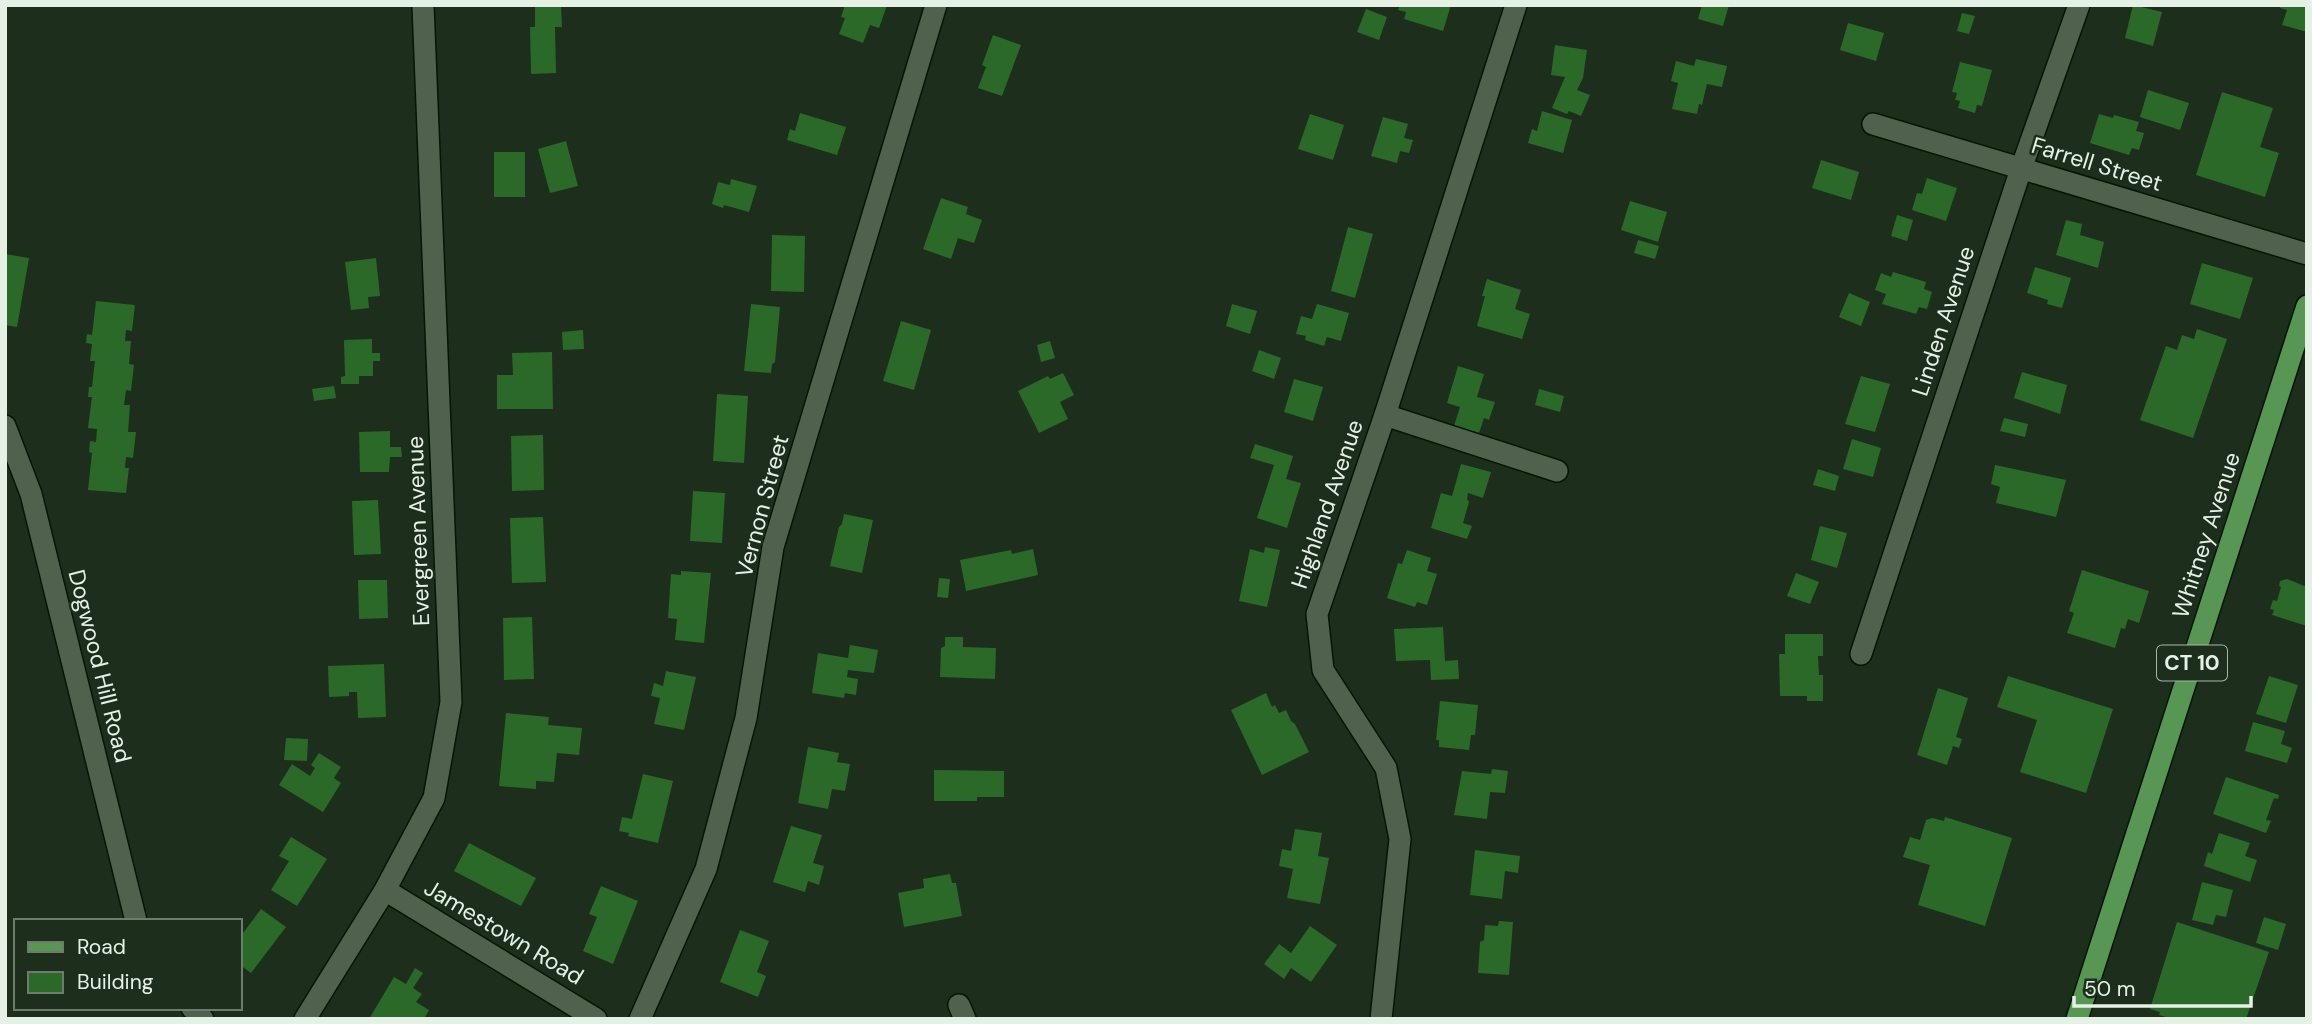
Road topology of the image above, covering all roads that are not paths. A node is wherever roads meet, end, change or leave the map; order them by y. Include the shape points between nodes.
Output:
1 (423, 5) edge
2 (936, 5) edge
3 (1516, 5) edge
4 (2079, 5) edge
5 (1873, 124) dead end
6 (2021, 169) junction
7 (2307, 254) edge
8 (2307, 306) edge
9 (1385, 415) junction
10 (5, 426) edge
11 (1557, 471) dead end
12 (1861, 654) dead end
13 (385, 890) junction
14 (136, 919) edge
15 (305, 1019) edge
16 (596, 1019) edge
17 (640, 1019) edge
18 (1381, 1019) edge
19 (2077, 1019) edge

1 - 13 street, Evergreen Avenue via 451,702 434,798
2 - 17 street, Vernon Street via 773,547 746,718 706,869
3 - 9 street, Highland Avenue
4 - 6 street, Linden Avenue
5 - 6 street, Farrell Street
6 - 7 street, Farrell Street
6 - 12 street, Linden Avenue
8 - 19 main road, Whitney Avenue / CT 10
9 - 11 street
9 - 18 street, Highland Avenue via 1317,614 1323,670 1386,768 1400,839
10 - 14 street, Dogwood Hill Road via 31,494
13 - 15 street, Evergreen Avenue
13 - 16 street, Jamestown Road

